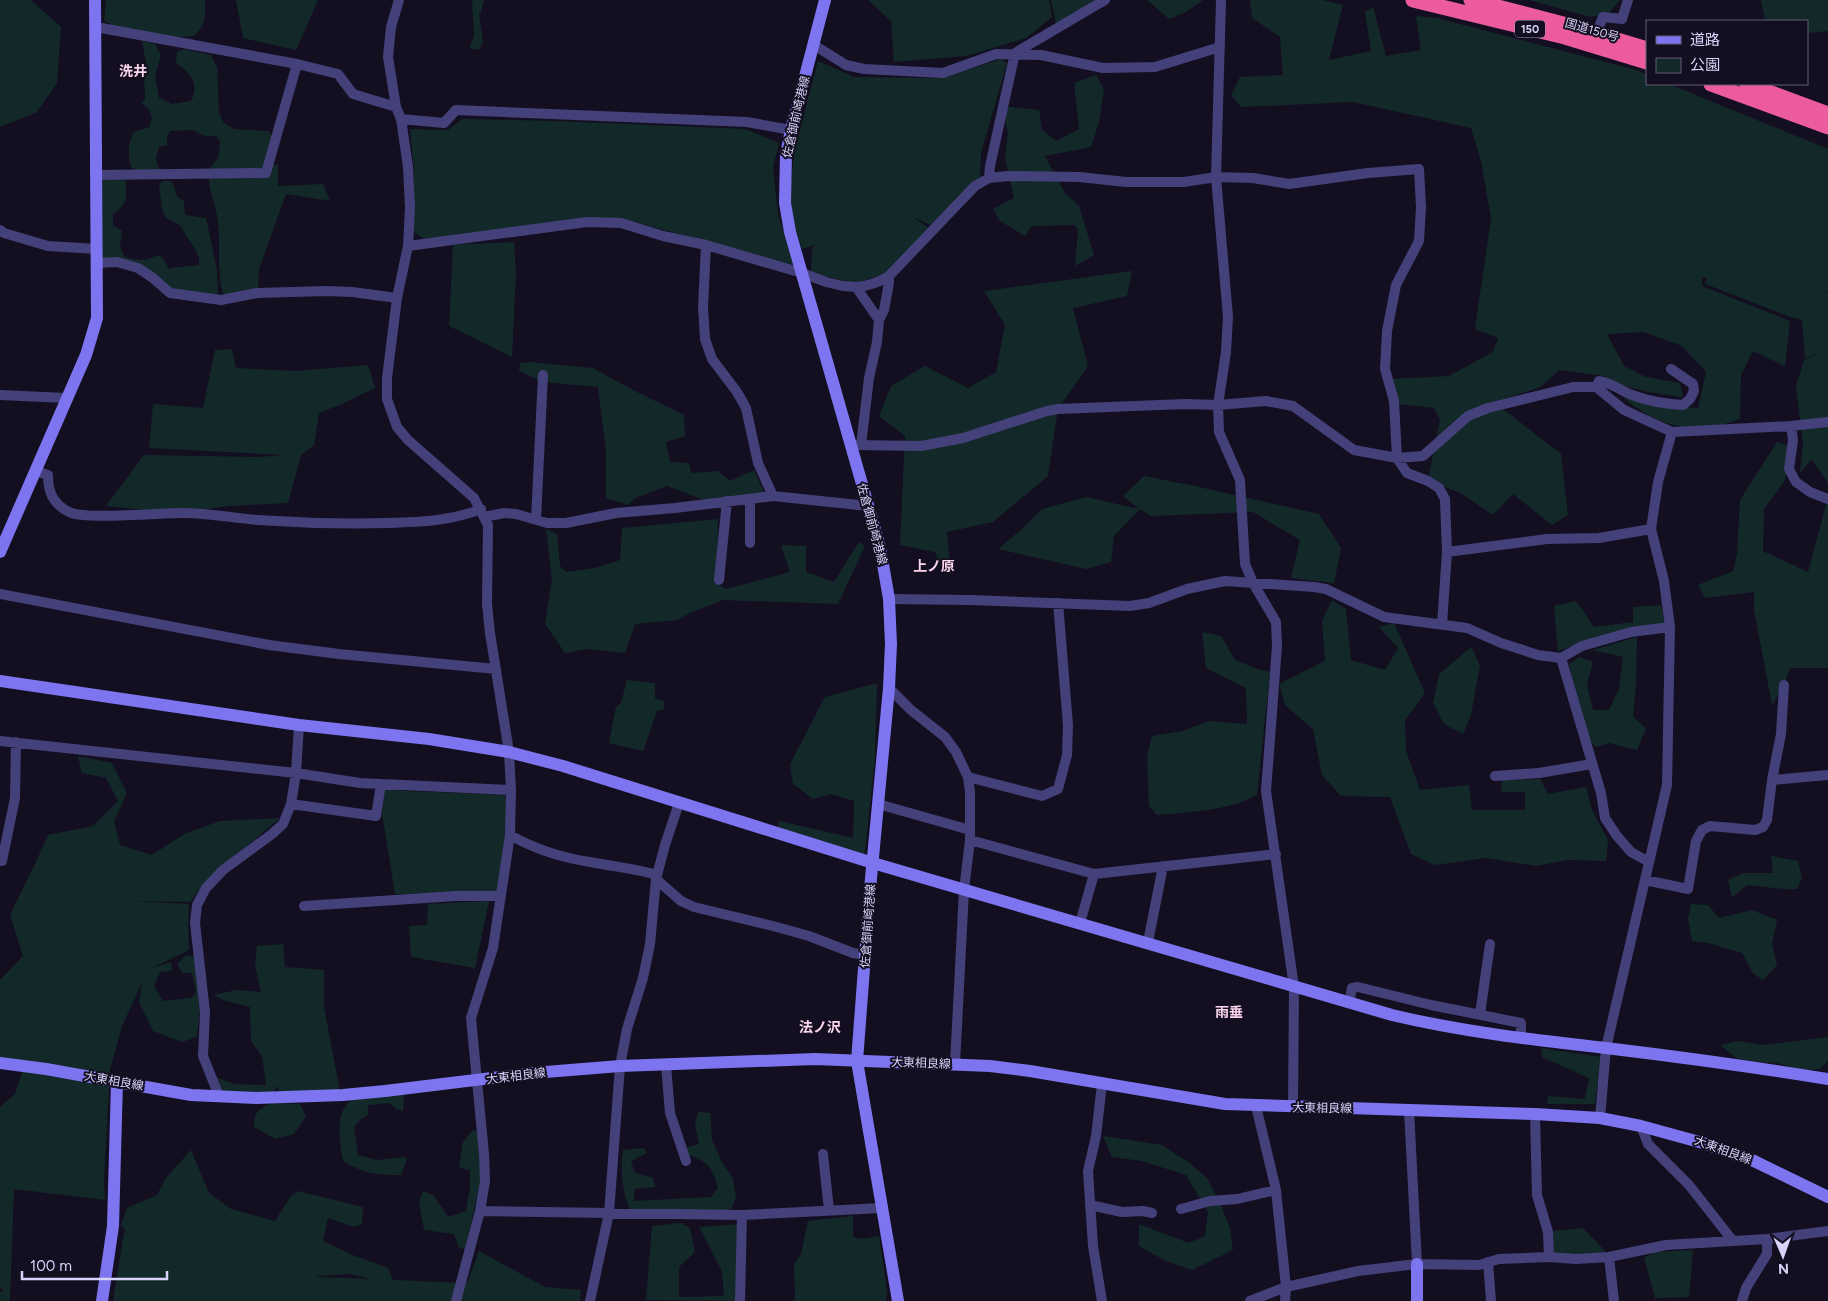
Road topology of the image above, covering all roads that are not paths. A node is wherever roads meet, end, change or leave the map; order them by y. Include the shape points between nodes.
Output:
1 (95, 0) edge
2 (399, 0) edge
3 (825, 0) edge
4 (1105, 0) edge
5 (1221, 0) edge
6 (1413, 0) edge
7 (1471, 0) edge
8 (1628, 0) edge
9 (96, 27) junction
10 (1596, 34) junction
11 (814, 45) junction
12 (1220, 47) junction
13 (1646, 50) edge
14 (1015, 53) junction
15 (1646, 62) edge
16 (296, 64) junction
17 (1714, 85) edge
18 (1750, 85) edge
19 (396, 107) junction
20 (1828, 114) edge
21 (401, 119) junction
22 (1828, 127) edge
23 (791, 130) junction
24 (95, 175) junction
25 (1216, 176) junction
26 (989, 178) junction
27 (0, 230) edge
28 (408, 246) junction
29 (706, 246) junction
30 (97, 249) junction
31 (97, 263) junction
32 (802, 273) junction
33 (889, 276) junction
34 (856, 287) junction
35 (397, 298) junction
36 (879, 320) junction
37 (1671, 369) dead end
38 (543, 375) dead end
39 (1596, 387) junction
40 (0, 394) edge
41 (66, 398) junction
42 (1218, 405) junction
43 (1828, 422) edge
44 (1791, 426) junction
45 (1672, 432) junction
46 (856, 445) junction
47 (1397, 458) junction
48 (36, 471) junction
49 (773, 496) junction
50 (750, 499) junction
51 (1828, 499) edge
52 (727, 501) junction
53 (868, 506) junction
54 (483, 513) junction
55 (536, 520) junction
56 (1650, 530) junction
57 (750, 543) dead end
58 (0, 552) edge
59 (1447, 552) junction
60 (719, 580) dead end
61 (1253, 583) junction
62 (0, 594) edge
63 (889, 599) junction
64 (1058, 603) junction
65 (1442, 624) junction
66 (1670, 627) junction
67 (1561, 658) junction
68 (496, 669) junction
69 (0, 681) edge
70 (1784, 685) dead end
71 (889, 688) junction
72 (299, 725) junction
73 (0, 741) edge
74 (16, 742) junction
75 (509, 752) junction
76 (1592, 764) junction
77 (296, 774) junction
78 (1495, 776) dead end
79 (1828, 776) edge
80 (968, 777) junction
81 (1772, 780) junction
82 (381, 784) junction
83 (512, 790) junction
84 (679, 802) junction
85 (290, 804) junction
86 (878, 804) junction
87 (970, 835) junction
88 (510, 836) junction
89 (1276, 854) junction
90 (0, 861) edge
91 (1649, 862) junction
92 (872, 863) junction
93 (1163, 866) junction
94 (1094, 874) junction
95 (657, 877) junction
96 (1645, 880) junction
97 (964, 890) junction
98 (500, 896) junction
99 (304, 906) dead end
100 (1080, 923) junction
101 (1148, 942) junction
102 (1490, 944) dead end
103 (865, 955) junction
104 (1294, 987) junction
105 (1348, 1003) junction
106 (1480, 1014) junction
107 (1520, 1039) junction
108 (1606, 1048) junction
109 (857, 1061) junction
110 (0, 1062) edge
111 (666, 1064) junction
112 (955, 1064) junction
113 (620, 1066) junction
114 (1828, 1079) edge
115 (478, 1080) junction
116 (117, 1082) junction
117 (1102, 1084) junction
118 (219, 1096) junction
119 (1256, 1106) junction
120 (1293, 1107) junction
121 (1409, 1110) junction
122 (1535, 1114) junction
123 (1600, 1118) junction
124 (1641, 1126) junction
125 (823, 1154) dead end
126 (686, 1161) dead end
127 (1276, 1190) junction
128 (1828, 1197) edge
129 (1090, 1205) junction
130 (882, 1208) junction
131 (1181, 1209) dead end
132 (828, 1210) junction
133 (480, 1211) junction
134 (609, 1213) junction
135 (1152, 1213) dead end
136 (742, 1215) junction
137 (1828, 1231) edge
138 (1767, 1239) junction
139 (1733, 1241) junction
140 (1549, 1257) junction
141 (1609, 1257) junction
142 (1488, 1262) junction
143 (1417, 1264) junction
144 (1286, 1287) junction
145 (102, 1301) edge
146 (456, 1301) edge
147 (590, 1301) edge
148 (740, 1301) edge
149 (898, 1301) edge
150 (1102, 1301) edge
151 (1250, 1301) edge
152 (1285, 1301) edge
153 (1417, 1301) edge
154 (1490, 1301) edge
155 (1614, 1301) edge
156 (1742, 1301) edge

1 - 9 street
2 - 19 street via 391,27 388,57
3 - 11 street, 佐倉御前崎港線
4 - 14 street
5 - 12 street
6 - 15 highway, 国道150号 / 150
7 - 10 highway, 国道150号 / 150
8 - 10 street via 1622,19 1603,17
9 - 16 street
9 - 24 street
10 - 13 highway, 国道150号 / 150
11 - 14 street via 846,65 937,73 996,54
11 - 23 street, 佐倉御前崎港線
12 - 14 street via 1155,67 1103,68
12 - 25 street
14 - 26 street
16 - 19 street via 338,74 353,94
16 - 24 street via 266,173
17 - 22 highway
18 - 20 highway
19 - 21 street
21 - 23 street via 444,123 456,110 460,110 747,122
21 - 28 street via 408,167
23 - 32 street, 佐倉御前崎港線 via 786,154 785,203
24 - 30 street
25 - 26 street via 1184,182
25 - 42 street via 1228,317
25 - 47 street via 1289,184 1419,169 1419,241 1396,285 1387,331 1385,369 1394,401
26 - 33 street via 975,186
27 - 30 street via 48,246
28 - 29 street via 587,222 621,223
28 - 35 street
29 - 32 street
29 - 49 street via 705,339 712,359 746,408 758,463
30 - 31 street
31 - 35 street via 117,262 138,268 170,292 221,300 257,293 326,291
31 - 41 street via 97,318 93,336
32 - 34 street via 826,282
32 - 46 street, 佐倉御前崎港線
33 - 34 street via 878,283
33 - 36 street via 884,310
34 - 36 street
35 - 54 street via 387,399 397,427 474,498
36 - 46 street
37 - 39 street via 1693,384 1694,391 1683,405 1664,404 1631,394 1610,382 1600,381
38 - 55 street
39 - 45 street via 1624,410
39 - 47 street via 1573,387 1488,408 1468,416 1423,456
40 - 41 street
41 - 48 street
42 - 46 street via 1053,410 938,443 921,446
42 - 47 street via 1266,401 1293,406 1354,450
42 - 61 street via 1219,432 1240,480 1245,564
43 - 44 street
44 - 45 street
44 - 51 street via 1793,440 1789,469 1796,482
45 - 56 street via 1658,482
46 - 53 street, 佐倉御前崎港線
47 - 59 street via 1407,473 1439,488 1445,499
48 - 54 street via 48,475 48,488 55,502 70,513 184,513 348,524 417,522
48 - 58 street
49 - 50 street
49 - 53 street
50 - 52 street
50 - 57 street
52 - 55 street via 566,522
52 - 60 street
53 - 63 street, 佐倉御前崎港線 via 880,547
54 - 55 street via 516,514
54 - 68 street via 488,525 487,604
56 - 59 street
56 - 66 street via 1664,581
59 - 65 street
61 - 64 street via 1225,581 1130,606
61 - 65 street via 1326,589 1384,618
61 - 89 street via 1276,622 1266,791
62 - 68 street via 269,645
63 - 64 street
63 - 71 street, 佐倉御前崎港線
64 - 80 street via 1068,725 1067,755 1058,789 1042,796
65 - 67 street via 1467,628 1538,655
66 - 67 street via 1631,632 1582,646
66 - 91 street via 1667,785
67 - 76 street
68 - 75 street
69 - 72 street
70 - 81 street via 1781,734
71 - 80 street via 945,737
71 - 86 street, 佐倉御前崎港線
72 - 75 street via 429,738
72 - 77 street
73 - 74 street
74 - 77 street
74 - 90 street via 15,798
75 - 83 street
75 - 84 street
76 - 78 street
76 - 91 street via 1605,818 1631,852
77 - 82 street
77 - 85 street
79 - 81 street
80 - 87 street
81 - 96 street via 1767,820 1763,827 1755,830 1710,826 1702,830 1696,841 1688,888
82 - 83 street
82 - 85 street via 376,816
83 - 88 street
84 - 92 street
84 - 95 street
85 - 118 street via 283,824 223,870 206,888 197,904 195,923 205,1012 203,1056
86 - 87 street
86 - 92 street, 佐倉御前崎港線
87 - 94 street
87 - 97 street
88 - 95 street via 575,859 636,869
88 - 98 street
89 - 93 street
89 - 104 street
91 - 96 street
92 - 97 street
92 - 103 street, 佐倉御前崎港線
93 - 94 street
93 - 101 street
94 - 100 street
95 - 103 street via 681,901 694,907 782,928
95 - 113 street via 650,944
96 - 108 street
97 - 100 street
97 - 112 street
98 - 99 street
98 - 115 street via 493,948 471,1018
100 - 101 street
101 - 104 street
102 - 106 street
103 - 109 street, 佐倉御前崎港線
104 - 105 street
104 - 120 street
105 - 106 street via 1352,988 1358,988
105 - 107 street via 1440,1026
106 - 107 street via 1521,1023
107 - 108 street
108 - 114 street
108 - 123 street
109 - 111 street, 大東相良線 via 815,1059
109 - 112 street, 大東相良線
109 - 130 street, 佐倉御前崎港線
110 - 116 street, 大東相良線
111 - 113 street, 大東相良線
111 - 126 street via 670,1113
112 - 117 street, 大東相良線 via 990,1066
113 - 115 street, 大東相良線
113 - 134 street
115 - 118 street, 大東相良線 via 343,1095
115 - 133 street via 485,1181
116 - 118 street, 大東相良線 via 191,1095
116 - 145 street via 113,1226
117 - 119 street, 大東相良線
117 - 129 street via 1088,1170
119 - 120 street, 大東相良線
119 - 127 street
120 - 121 street, 大東相良線
121 - 122 street, 大東相良線
121 - 143 street
122 - 123 street, 大東相良線
122 - 140 street via 1537,1195 1548,1232
123 - 124 street, 大東相良線
124 - 128 street, 大東相良線 via 1754,1161
124 - 139 street via 1648,1144 1689,1185
125 - 132 street
127 - 131 street
127 - 144 street
129 - 135 street via 1122,1212
129 - 150 street
130 - 132 street
130 - 149 street, 佐倉御前崎港線
132 - 136 street
133 - 134 street
133 - 146 street
134 - 136 street
134 - 147 street
136 - 148 street
137 - 138 street
138 - 139 street
138 - 156 street via 1767,1254 1746,1288
139 - 141 street via 1666,1246
140 - 141 street
140 - 142 street
141 - 155 street
142 - 143 street via 1479,1265
142 - 154 street
143 - 144 street via 1358,1271
143 - 153 street
144 - 151 street
144 - 152 street

